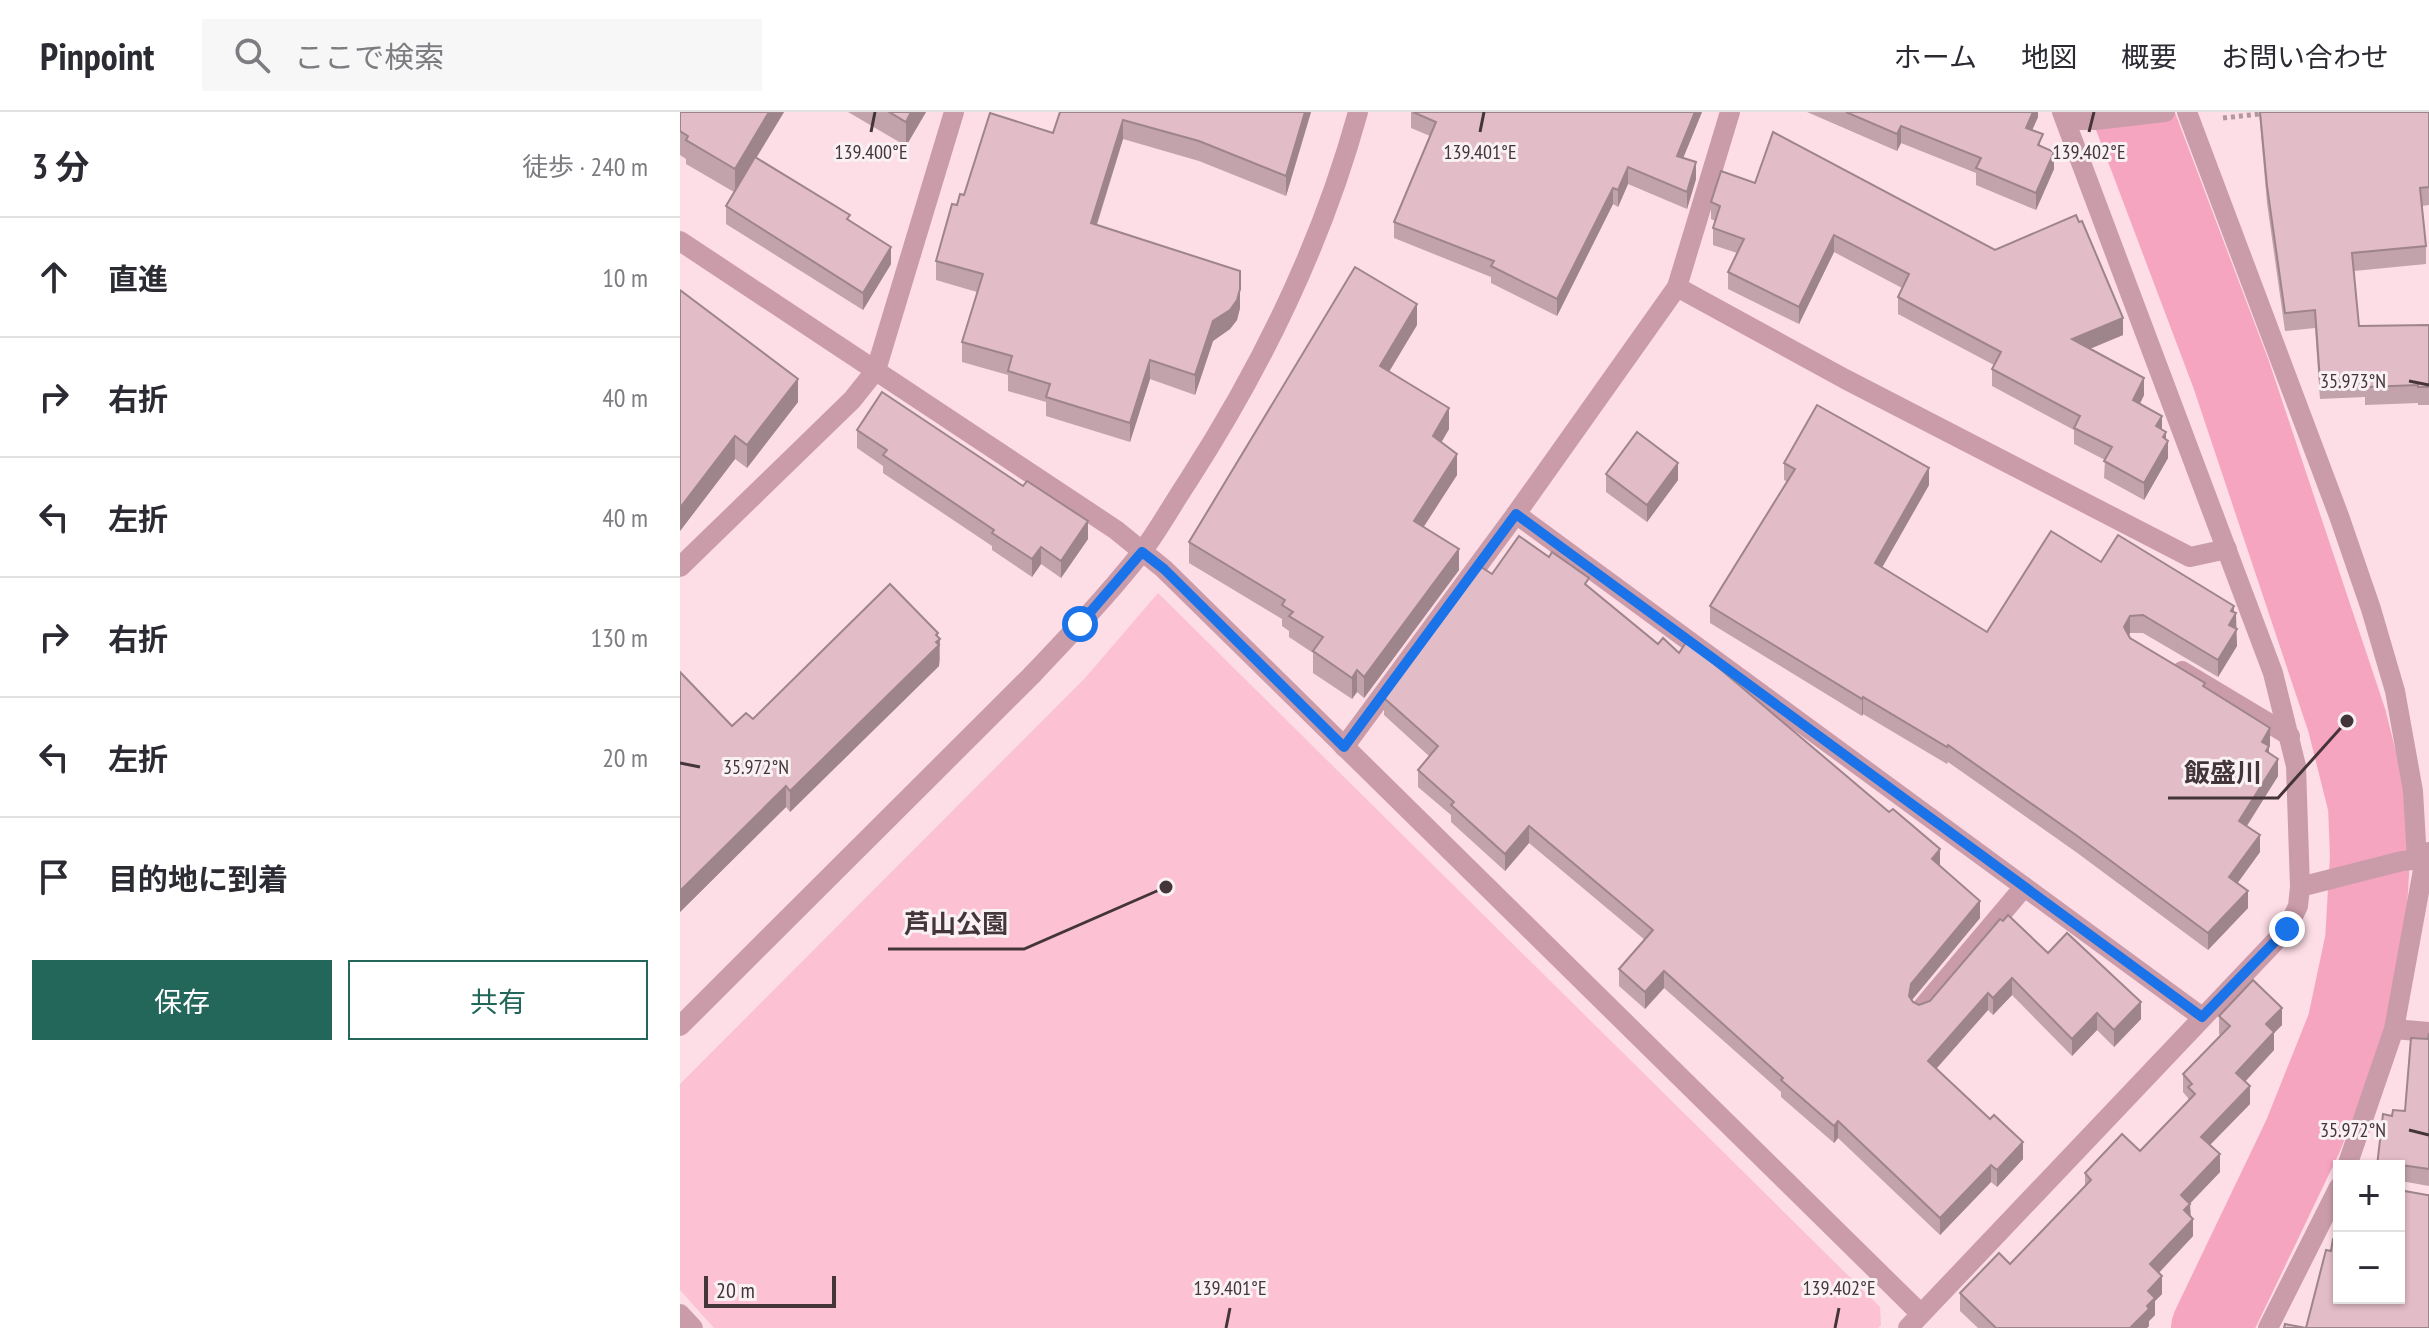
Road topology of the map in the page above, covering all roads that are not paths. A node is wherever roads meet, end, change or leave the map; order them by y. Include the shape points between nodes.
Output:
1 (954, 112) edge
2 (1358, 112) edge
3 (1730, 112) edge
4 (2165, 112) edge
5 (2064, 116) edge
6 (2189, 117) edge
7 (680, 241) edge
8 (1677, 287) junction
9 (876, 370) junction
10 (1516, 514) junction
11 (2227, 549) junction
12 (1142, 552) junction
13 (680, 567) edge
14 (2163, 659) edge
15 (2290, 736) junction
16 (1344, 747) junction
17 (2418, 858) edge
18 (2024, 887) junction
19 (2300, 887) junction
20 (1921, 1009) edge
21 (2202, 1017) junction
22 (680, 1026) edge
23 (2394, 1029) junction
24 (2429, 1032) edge
25 (2349, 1160) edge
26 (2333, 1199) edge
27 (680, 1314) edge
28 (1914, 1321) edge
29 (693, 1328) edge
30 (2268, 1328) edge

1 - 9 street
2 - 12 street via 1290,296 1225,422
3 - 8 street
4 - 5 street via 2096,120
5 - 11 street
6 - 17 street via 2371,609 2395,691
7 - 9 street
8 - 10 street
8 - 11 street via 2190,557
9 - 12 street
9 - 13 street via 852,400
10 - 16 street
10 - 18 street
11 - 15 street via 2273,673
12 - 16 street
12 - 22 street via 1031,676
14 - 15 street
15 - 19 street via 2296,766
16 - 28 street
17 - 19 street
17 - 23 street
18 - 20 street
18 - 21 street
19 - 21 street via 2287,929
21 - 28 street
23 - 24 street
23 - 25 street
26 - 30 street
27 - 29 street

